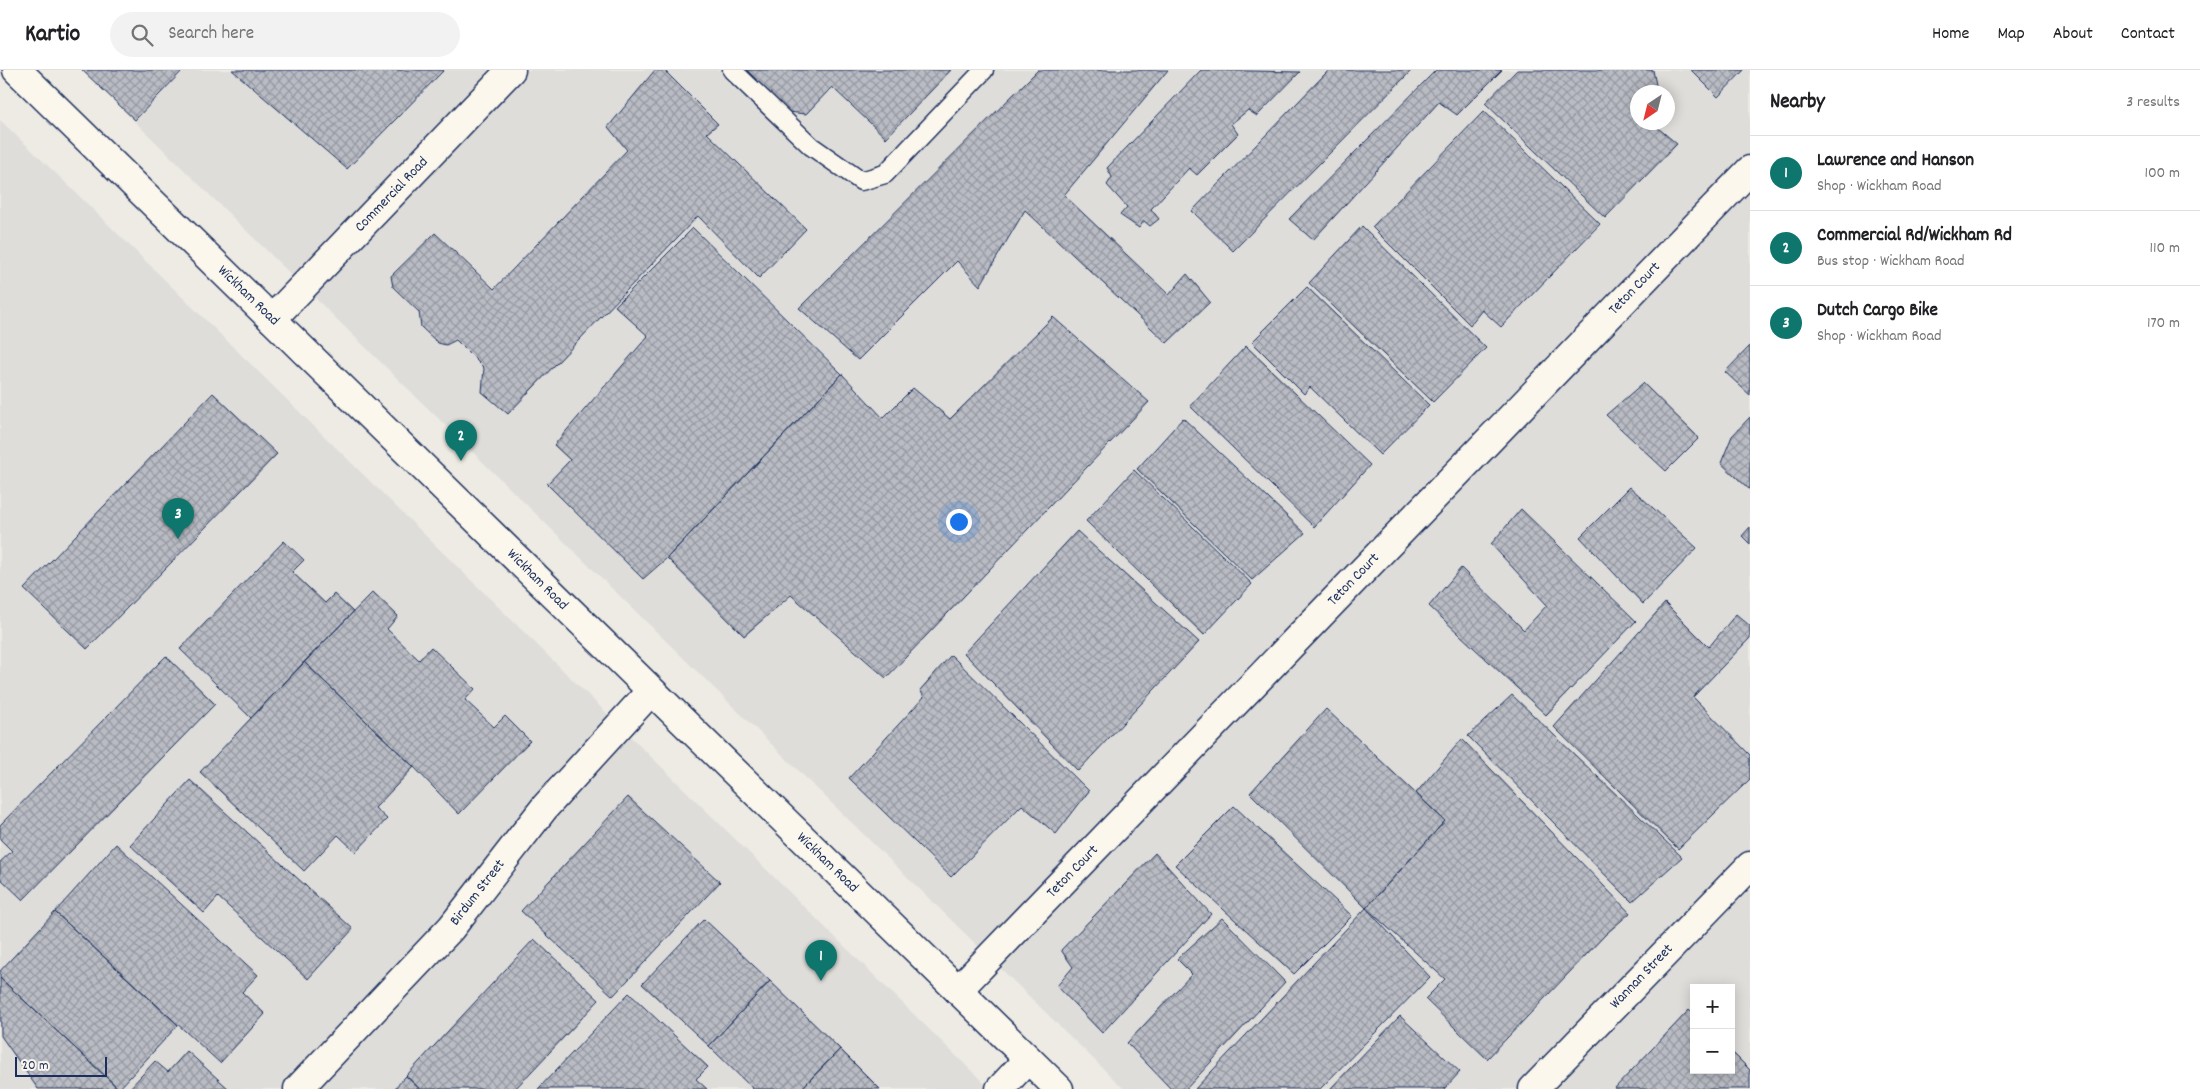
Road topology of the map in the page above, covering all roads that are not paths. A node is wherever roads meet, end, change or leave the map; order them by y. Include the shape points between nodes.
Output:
1 (17, 70) edge
2 (511, 70) edge
3 (732, 70) edge
4 (984, 70) edge
5 (1750, 170) edge
6 (272, 319) junction
7 (650, 692) junction
8 (1750, 866) edge
9 (958, 990) junction
10 (1028, 1059) junction
11 (298, 1089) edge
12 (1000, 1089) edge
13 (1059, 1089) edge
14 (1533, 1089) edge

1 - 6 street, Wickham Road
2 - 6 street, Commercial Road
3 - 4 lane via 812,146 861,181 885,174
5 - 9 street, Teton Court
6 - 7 street, Wickham Road
7 - 9 street, Wickham Road
7 - 11 street, Birdum Street via 545,806 451,928
8 - 14 street, Wannan Street
9 - 10 street, Wickham Road
10 - 12 street
10 - 13 street, Wickham Road

